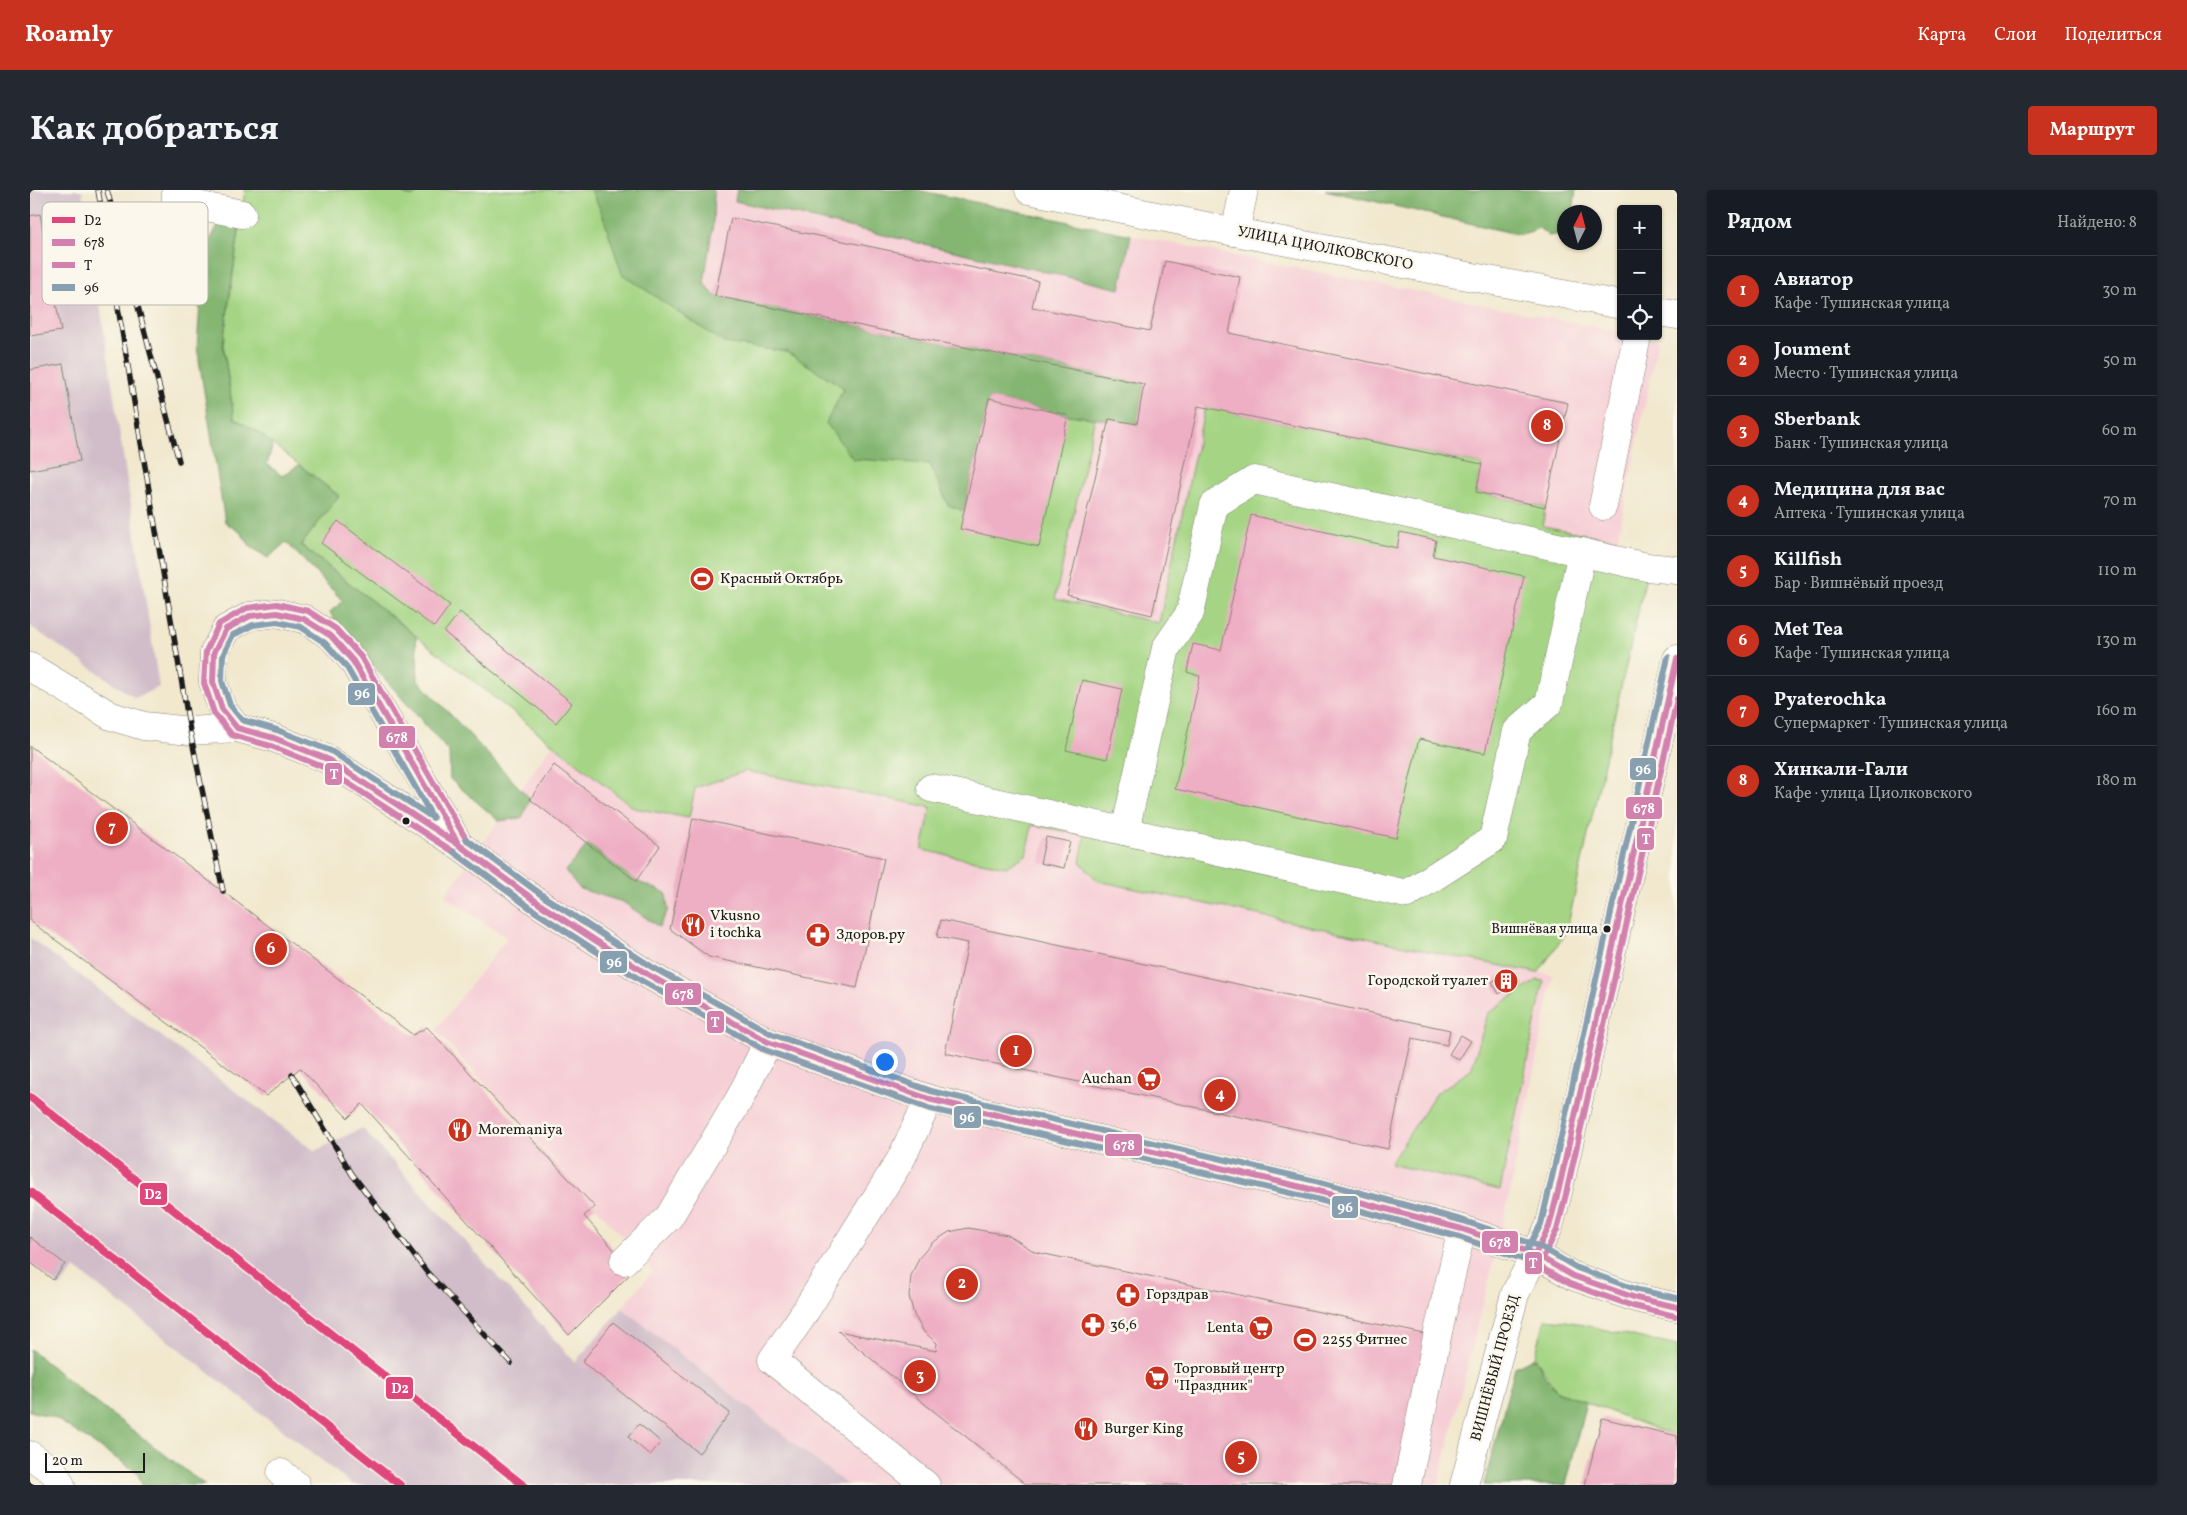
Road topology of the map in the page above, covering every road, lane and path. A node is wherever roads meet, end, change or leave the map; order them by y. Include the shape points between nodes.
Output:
1 (176, 190) edge
2 (1030, 190) edge
3 (1244, 190) edge
4 (181, 202) edge
5 (208, 207) edge
6 (242, 214) dead end
7 (1235, 232) junction
8 (1617, 304) edge
9 (1662, 313) edge
10 (1677, 315) edge
11 (1636, 340) edge
12 (1603, 506) dead end
13 (1582, 552) junction
14 (1677, 570) edge
15 (1677, 659) edge
16 (30, 667) edge
17 (237, 728) junction
18 (931, 788) dead end
19 (1125, 831) junction
20 (459, 845) junction
21 (768, 1042) junction
22 (929, 1099) junction
23 (1462, 1229) junction
24 (1535, 1254) junction
25 (624, 1261) dead end
26 (1677, 1307) edge
27 (30, 1456) edge
28 (61, 1485) edge
29 (926, 1485) edge
30 (1407, 1485) edge
31 (1464, 1485) edge

1 - 4 street via 176,201
2 - 7 street, УЛИЦА ЦИОЛКОВСКОГО
3 - 7 street
5 - 6 street
7 - 8 street, УЛИЦА ЦИОЛКОВСКОГО
9 - 10 street
11 - 12 street
13 - 14 street via 1647,567
13 - 19 street via 1549,703 1517,731 1493,839 1407,894
13 - 19 street via 1254,480 1214,505 1190,613 1166,648
15 - 24 street via 1559,1188 1549,1227
16 - 17 street via 111,716 144,726 190,730
17 - 20 street via 274,738 327,759
17 - 20 street via 222,709 213,682 214,653 226,630 250,616 278,613 304,619 331,636 353,661
18 - 19 street
20 - 21 street via 541,905 647,974
21 - 22 street
21 - 25 street via 740,1098 669,1218
22 - 23 street via 1318,1191
22 - 29 street via 901,1159 772,1360
23 - 24 street
23 - 30 street
24 - 26 street via 1573,1276 1636,1298
24 - 31 street, ВИШНЁВЫЙ ПРОЕЗД via 1515,1294
27 - 28 street via 54,1472

